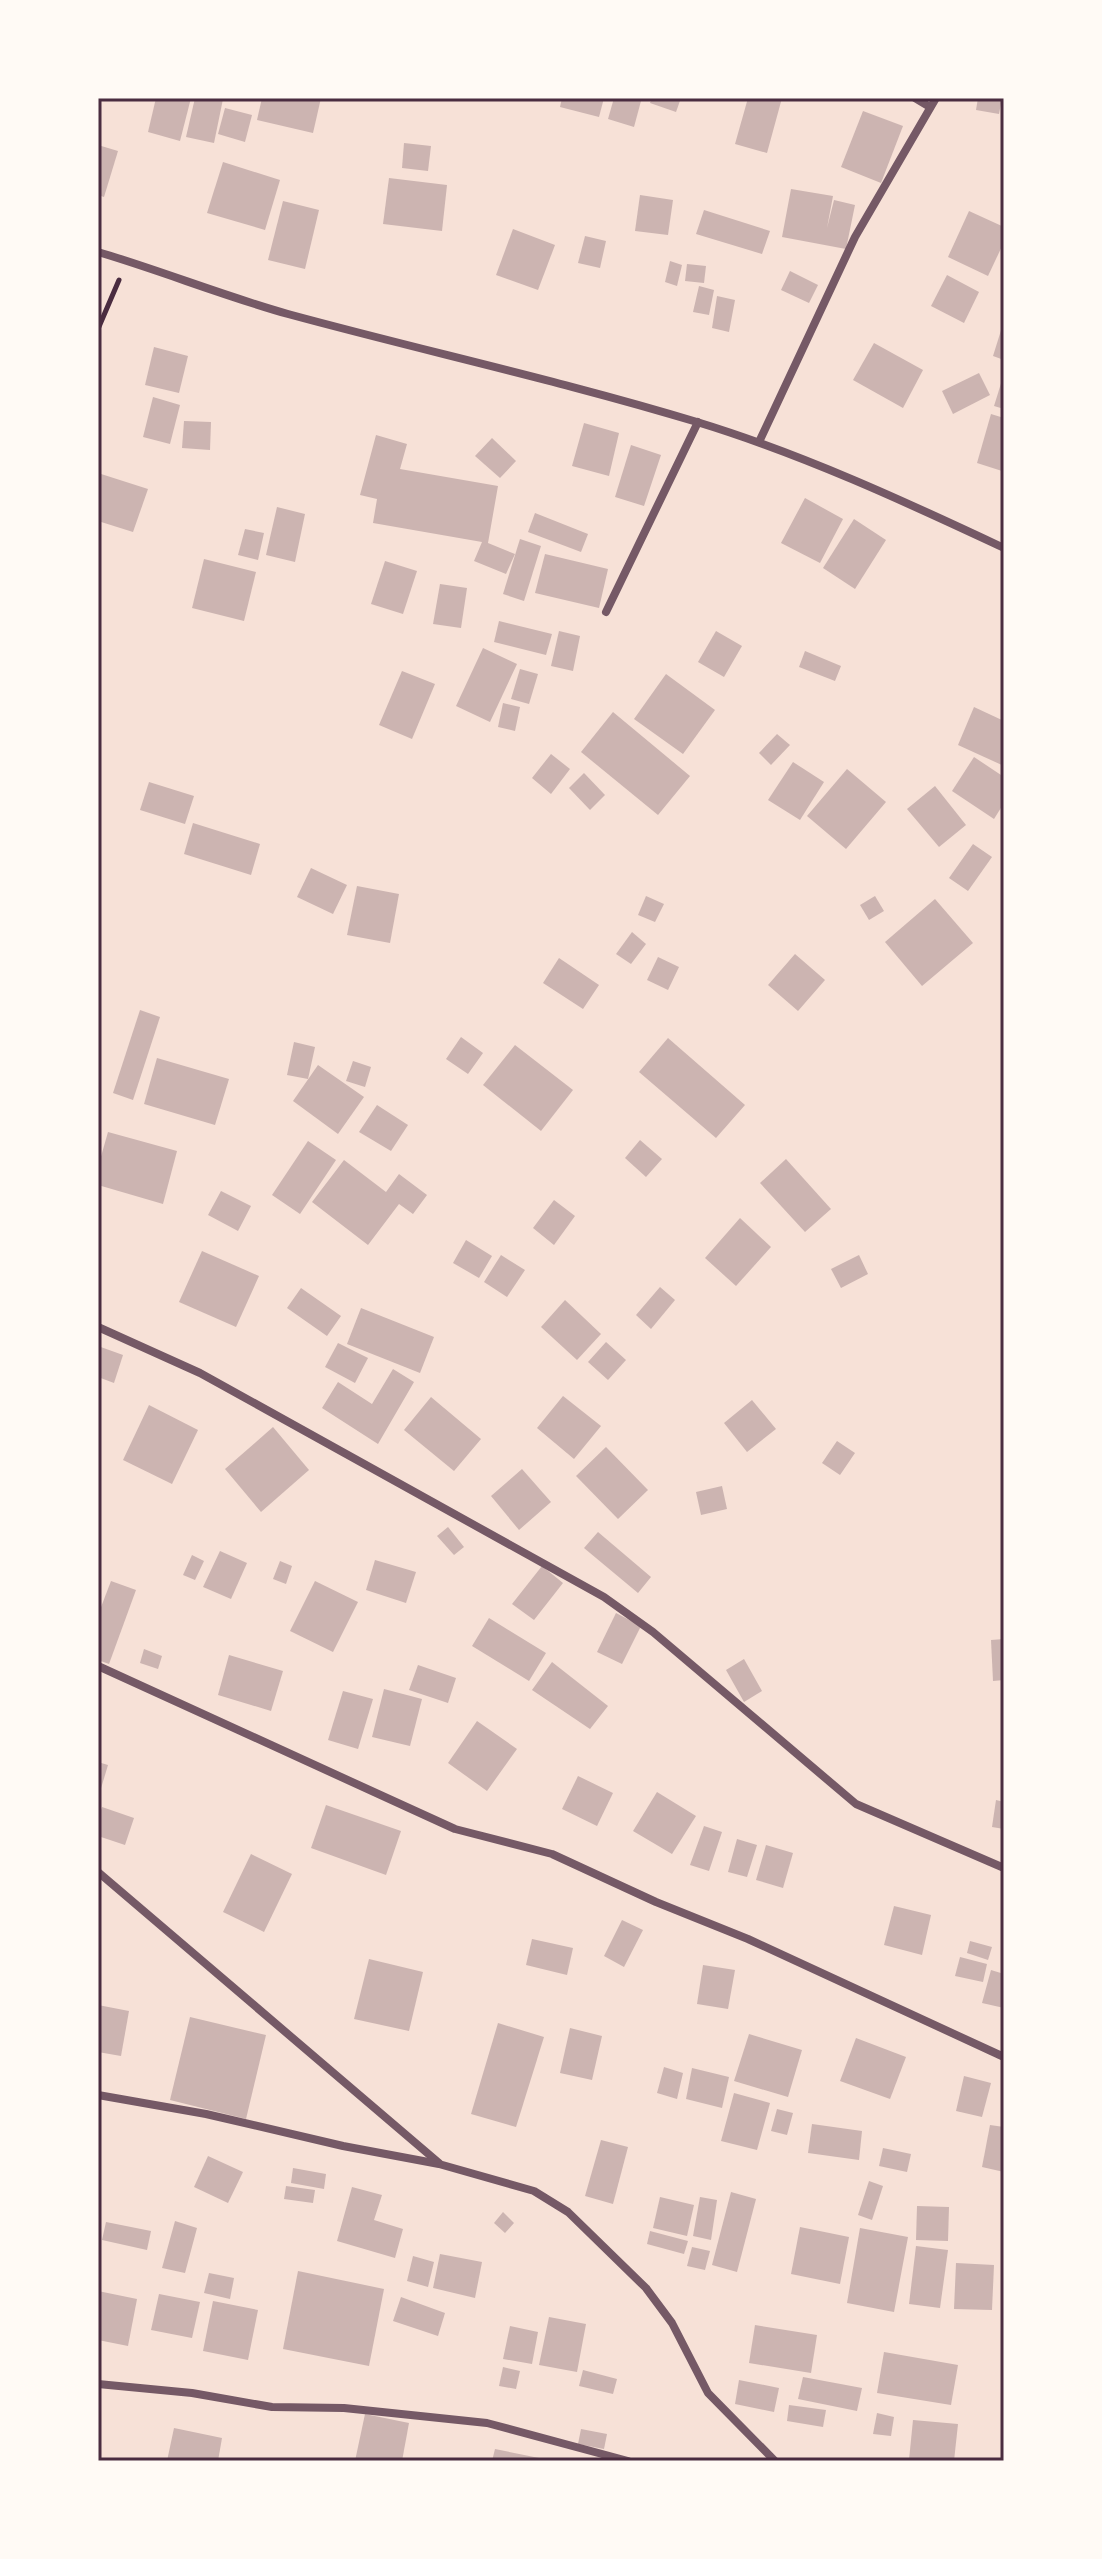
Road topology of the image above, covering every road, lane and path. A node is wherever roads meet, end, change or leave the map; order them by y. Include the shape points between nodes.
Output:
1 (915, 98) edge
2 (936, 98) edge
3 (930, 107) junction
4 (98, 252) edge
5 (127, 261) junction
6 (98, 329) edge
7 (698, 422) junction
8 (759, 442) junction
9 (1004, 548) edge
10 (606, 612) dead end
11 (98, 1327) edge
12 (98, 1666) edge
13 (1004, 1868) edge
14 (98, 1872) edge
15 (1004, 2057) edge
16 (98, 2095) edge
17 (439, 2164) junction
18 (98, 2384) edge
19 (628, 2461) edge
20 (775, 2461) edge

1 - 3 street
2 - 3 street
3 - 8 street via 855,237
4 - 5 street
5 - 6 path
5 - 7 street via 287,313
7 - 8 street
7 - 10 street
8 - 9 street
11 - 13 street via 200,1373 604,1597 653,1632 856,1804
12 - 15 street via 455,1829 552,1854
14 - 17 street
16 - 17 street
17 - 20 street via 534,2191 568,2212 646,2288 672,2323 708,2393
18 - 19 street via 272,2407 344,2408 487,2423

